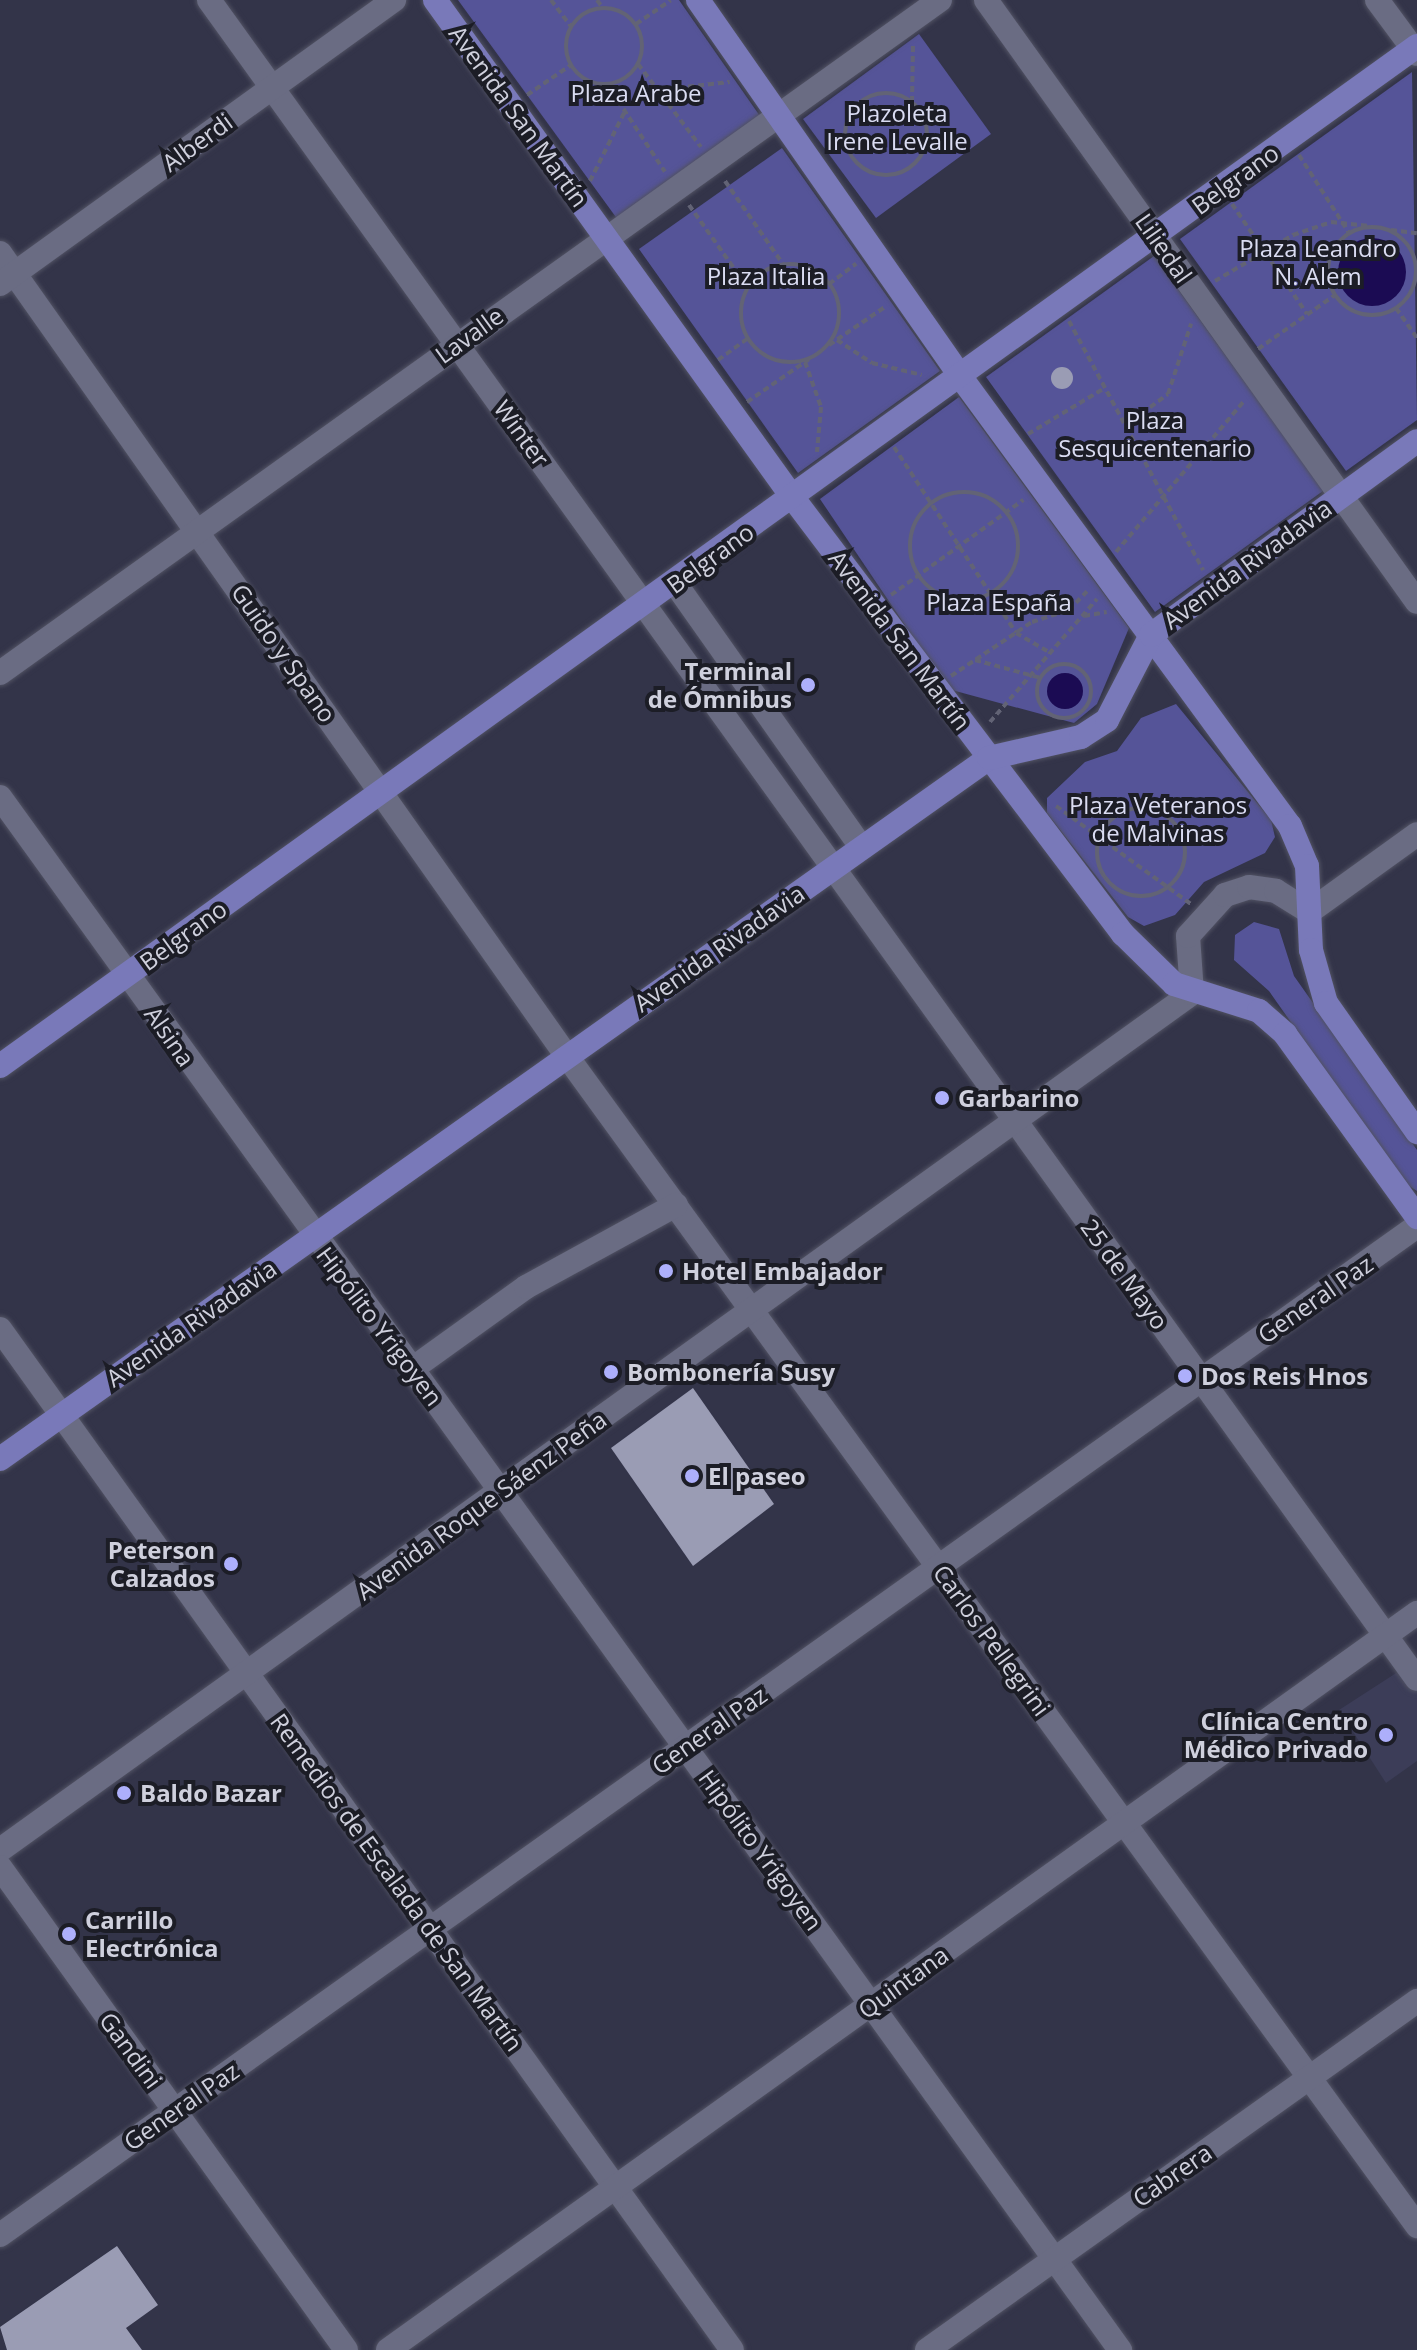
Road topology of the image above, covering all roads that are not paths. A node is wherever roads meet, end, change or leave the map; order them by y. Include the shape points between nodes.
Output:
1 (209, 0) edge
2 (394, 0) edge
3 (435, 0) edge
4 (698, 0) edge
5 (940, 0) edge
6 (986, 0) edge
7 (1377, 0) edge
8 (1416, 50) edge
9 (272, 88) junction
10 (776, 114) junction
11 (607, 236) junction
12 (1156, 237) junction
13 (0, 253) edge
14 (7, 279) edge
15 (458, 344) junction
16 (960, 376) junction
17 (1417, 441) edge
18 (803, 491) junction
19 (1340, 497) junction
20 (199, 530) junction
21 (675, 583) junction
22 (1417, 602) edge
23 (644, 605) junction
24 (1151, 635) junction
25 (0, 673) edge
26 (982, 749) junction
27 (381, 793) junction
28 (0, 797) edge
29 (1417, 834) edge
30 (862, 848) junction
31 (834, 868) junction
32 (1309, 912) junction
33 (127, 975) junction
34 (1192, 993) junction
35 (566, 1055) junction
36 (0, 1066) edge
37 (1015, 1121) junction
38 (1417, 1132) edge
39 (676, 1205) junction
40 (1417, 1217) edge
41 (1417, 1226) edge
42 (313, 1237) junction
43 (752, 1310) junction
44 (0, 1329) edge
45 (412, 1369) junction
46 (1201, 1379) junction
47 (61, 1415) junction
48 (0, 1459) edge
49 (502, 1489) junction
50 (938, 1567) junction
51 (1417, 1613) edge
52 (1386, 1636) junction
53 (247, 1673) junction
54 (1417, 1679) edge
55 (687, 1746) junction
56 (1124, 1823) junction
57 (0, 1850) edge
58 (0, 1867) edge
59 (430, 1929) junction
60 (1417, 2001) edge
61 (872, 2004) junction
62 (1309, 2078) junction
63 (174, 2110) junction
64 (616, 2187) junction
65 (1417, 2226) edge
66 (0, 2235) edge
67 (1055, 2259) junction
68 (346, 2350) edge
69 (388, 2350) edge
70 (732, 2350) edge
71 (927, 2350) edge
72 (1120, 2350) edge

1 - 9 street, Winter
2 - 9 street, Alberdi
3 - 11 main road, Avenida San Martín
4 - 10 main road
5 - 10 street, Lavalle
6 - 12 street, Liliedal
7 - 8 street
8 - 12 main road, Belgrano
9 - 14 street, Alberdi
9 - 15 street, Winter
10 - 11 street, Lavalle
10 - 16 main road
11 - 15 street, Lavalle
11 - 18 main road, Avenida San Martín via 732,412
12 - 16 main road, Belgrano
12 - 19 street, Liliedal
13 - 14 street, Guido y Spano
14 - 20 street, Guido y Spano
15 - 20 street, Lavalle
15 - 23 street, Winter
16 - 18 main road, Belgrano
16 - 24 main road
17 - 19 main road, Avenida Rivadavia
18 - 21 main road, Belgrano
18 - 26 main road, Avenida San Martín via 875,606
19 - 22 street, Liliedal
19 - 24 main road, Avenida Rivadavia
20 - 25 street, Lavalle
20 - 27 street, Guido y Spano
21 - 23 main road, Belgrano
21 - 30 street
23 - 27 main road, Belgrano
23 - 31 street, Winter
24 - 26 main road, Avenida Rivadavia via 1107,720 1081,737
24 - 32 main road via 1300,843
26 - 30 main road, Avenida Rivadavia
26 - 34 main road, Avenida San Martín via 1123,934
27 - 33 main road, Belgrano
27 - 35 street, Guido y Spano
28 - 33 street, Alsina
29 - 32 street
30 - 31 main road, Avenida Rivadavia
31 - 35 main road, Avenida Rivadavia
31 - 37 street, 25 de Mayo
32 - 34 street via 1276,891 1249,887 1203,913 1188,936
32 - 38 main road via 1315,973 1326,1003
33 - 36 main road, Belgrano
33 - 42 street, Alsina
34 - 37 street, Avenida Roque Sáenz Peña
34 - 40 main road, Avenida San Martín via 1259,1011 1285,1034
35 - 39 street, Carlos Pellegrini
35 - 42 main road, Avenida Rivadavia
37 - 43 street, Avenida Roque Sáenz Peña
37 - 46 street, 25 de Mayo
39 - 43 street, Carlos Pellegrini
39 - 45 street via 526,1287
41 - 46 street, General Paz
42 - 45 street, Hipólito Yrigoyen
42 - 47 main road, Avenida Rivadavia
43 - 49 street, Avenida Roque Sáenz Peña
43 - 50 street, Carlos Pellegrini
44 - 47 street, Remedios de Escalada de San Martín
45 - 49 street, Hipólito Yrigoyen
46 - 50 street, General Paz
46 - 52 street, 25 de Mayo
47 - 48 main road, Avenida Rivadavia
47 - 53 street, Remedios de Escalada de San Martín
49 - 53 street, Avenida Roque Sáenz Peña
49 - 55 street, Hipólito Yrigoyen
50 - 55 street, General Paz
50 - 56 street, Carlos Pellegrini
51 - 52 street, Quintana
52 - 54 street, 25 de Mayo
52 - 56 street, Quintana
53 - 57 street, Avenida Roque Sáenz Peña
53 - 59 street, Remedios de Escalada de San Martín
55 - 59 street, General Paz
55 - 61 street, Hipólito Yrigoyen
56 - 61 street, Quintana
56 - 62 street, Carlos Pellegrini
58 - 63 street, Gandini
59 - 63 street, General Paz
59 - 64 street, Remedios de Escalada de San Martín
60 - 62 street, Cabrera
61 - 64 street, Quintana
61 - 67 street, Hipólito Yrigoyen
62 - 65 street, Carlos Pellegrini
62 - 67 street, Cabrera
63 - 66 street, General Paz
63 - 68 street, Gandini
64 - 69 street, Quintana
64 - 70 street, Remedios de Escalada de San Martín
67 - 71 street, Cabrera
67 - 72 street, Hipólito Yrigoyen

